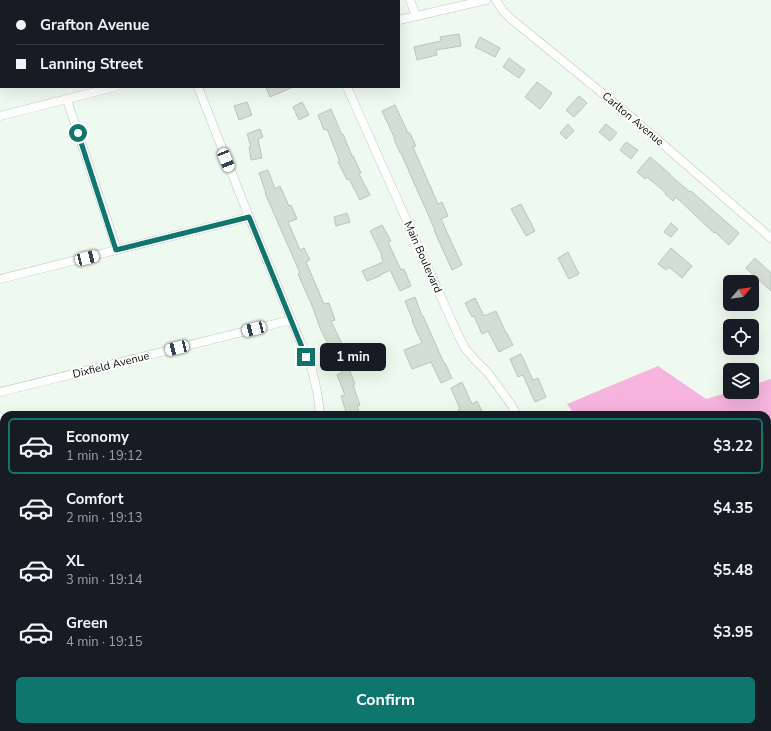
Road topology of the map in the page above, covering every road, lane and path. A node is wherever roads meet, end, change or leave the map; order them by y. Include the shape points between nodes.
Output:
1 (410, 0) edge
2 (486, 0) edge
3 (496, 0) edge
4 (416, 16) junction
5 (400, 20) edge
6 (111, 88) edge
7 (198, 88) edge
8 (347, 88) edge
9 (67, 100) junction
10 (0, 116) edge
11 (249, 217) junction
12 (771, 238) edge
13 (116, 250) junction
14 (0, 279) edge
15 (291, 320) junction
16 (0, 392) edge
17 (320, 411) edge
18 (515, 411) edge

1 - 4 street
2 - 4 street
3 - 12 street, Carlton Avenue via 510,18 629,115
4 - 5 street
6 - 9 street
7 - 11 street
8 - 18 street, Main Boulevard via 458,335 465,348 488,373
9 - 10 street
9 - 13 street
11 - 13 street
11 - 15 street
13 - 14 street
15 - 16 street, Dixfield Avenue
15 - 17 street via 312,370

